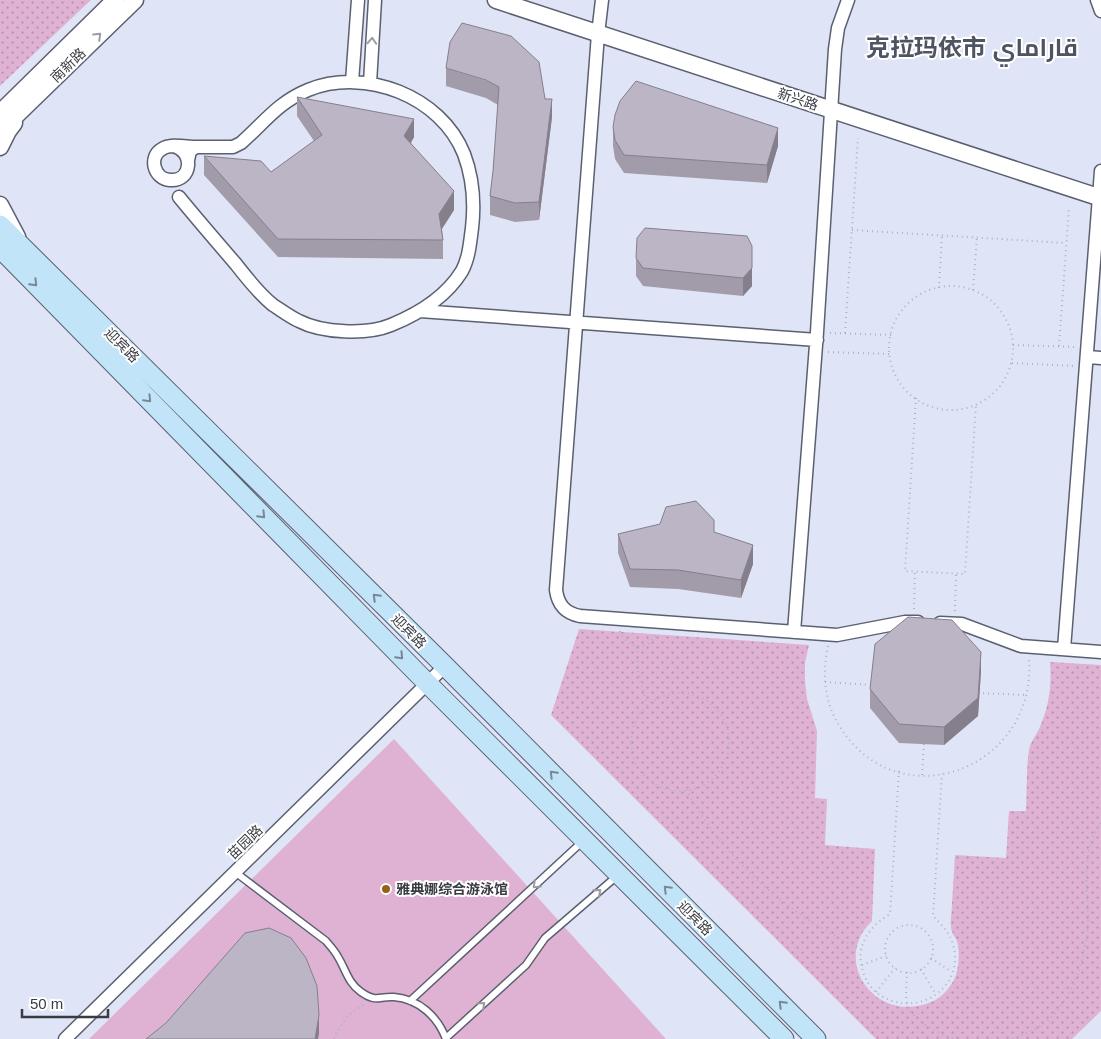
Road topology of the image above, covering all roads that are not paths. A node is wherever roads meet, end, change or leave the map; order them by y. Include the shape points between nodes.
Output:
1 (115, 0) edge
2 (135, 0) edge
3 (358, 0) edge
4 (375, 0) edge
5 (496, 0) edge
6 (602, 0) edge
7 (848, 0) edge
8 (1097, 0) edge
9 (1101, 11) edge
10 (598, 34) junction
11 (352, 82) junction
12 (370, 83) junction
13 (29, 94) junction
14 (0, 109) edge
15 (831, 110) junction
16 (0, 113) edge
17 (0, 131) edge
18 (173, 146) junction
19 (0, 147) edge
20 (196, 147) junction
21 (188, 160) junction
22 (1101, 170) edge
23 (158, 174) junction
24 (181, 177) junction
25 (179, 197) junction
26 (1100, 197) edge
27 (0, 205) edge
28 (0, 225) edge
29 (7, 250) edge
30 (420, 312) junction
31 (577, 322) junction
32 (816, 342) junction
33 (1088, 357) junction
34 (1101, 358) edge
35 (794, 632) junction
36 (1064, 649) junction
37 (1101, 652) edge
38 (445, 666) junction
39 (428, 684) junction
40 (584, 840) junction
41 (235, 872) junction
42 (619, 874) junction
43 (410, 1001) junction
44 (446, 1038) edge
45 (65, 1039) edge
46 (784, 1039) edge
47 (816, 1039) edge

1 - 13 street, 南新路
13 -> 2 street, 南新路
3 - 11 street
12 -> 4 street
5 - 10 street, 新兴路
6 - 10 street
7 - 15 street via 837,35
8 - 9 street
10 - 15 street, 新兴路
10 - 31 street
11 - 12 street
11 - 20 street via 326,85 283,103 241,143 232,147
12 - 30 street via 413,99 437,115 463,152 470,172 474,214 469,254 454,283
13 - 14 street
13 - 16 street, 南新路
13 - 17 street, 南新路
13 - 19 street
15 - 26 street, 新兴路
15 - 32 street
18 - 20 street
18 - 21 street via 183,150
18 - 23 street via 163,148 156,156 154,166
20 - 21 street
21 - 24 street via 187,170
22 - 26 street
23 - 24 street via 167,180
23 - 25 street
24 - 25 street
25 - 30 street via 248,279 272,304 299,322 327,329 380,330
26 - 33 street
27 - 29 street
28 - 29 main road, 迎宾路
38 -> 29 main road, 迎宾路
29 -> 39 main road, 迎宾路
30 - 31 street
31 - 32 street
31 - 35 street via 556,590 557,598 566,611 620,619
32 - 35 street
33 - 34 street
33 - 36 street
35 - 36 street via 837,634 905,622 962,624 1020,646
36 - 37 street
38 - 39 street, 苗园路
47 -> 38 main road, 迎宾路
39 - 40 main road, 迎宾路
39 - 41 street, 苗园路
40 - 42 main road, 迎宾路
40 -> 43 lane
41 - 43 lane via 326,941 338,956 349,982 360,992 374,1000 394,997
41 - 45 street, 苗园路
44 -> 42 lane via 526,965 545,938
42 - 46 main road, 迎宾路
43 - 44 lane via 430,1013

